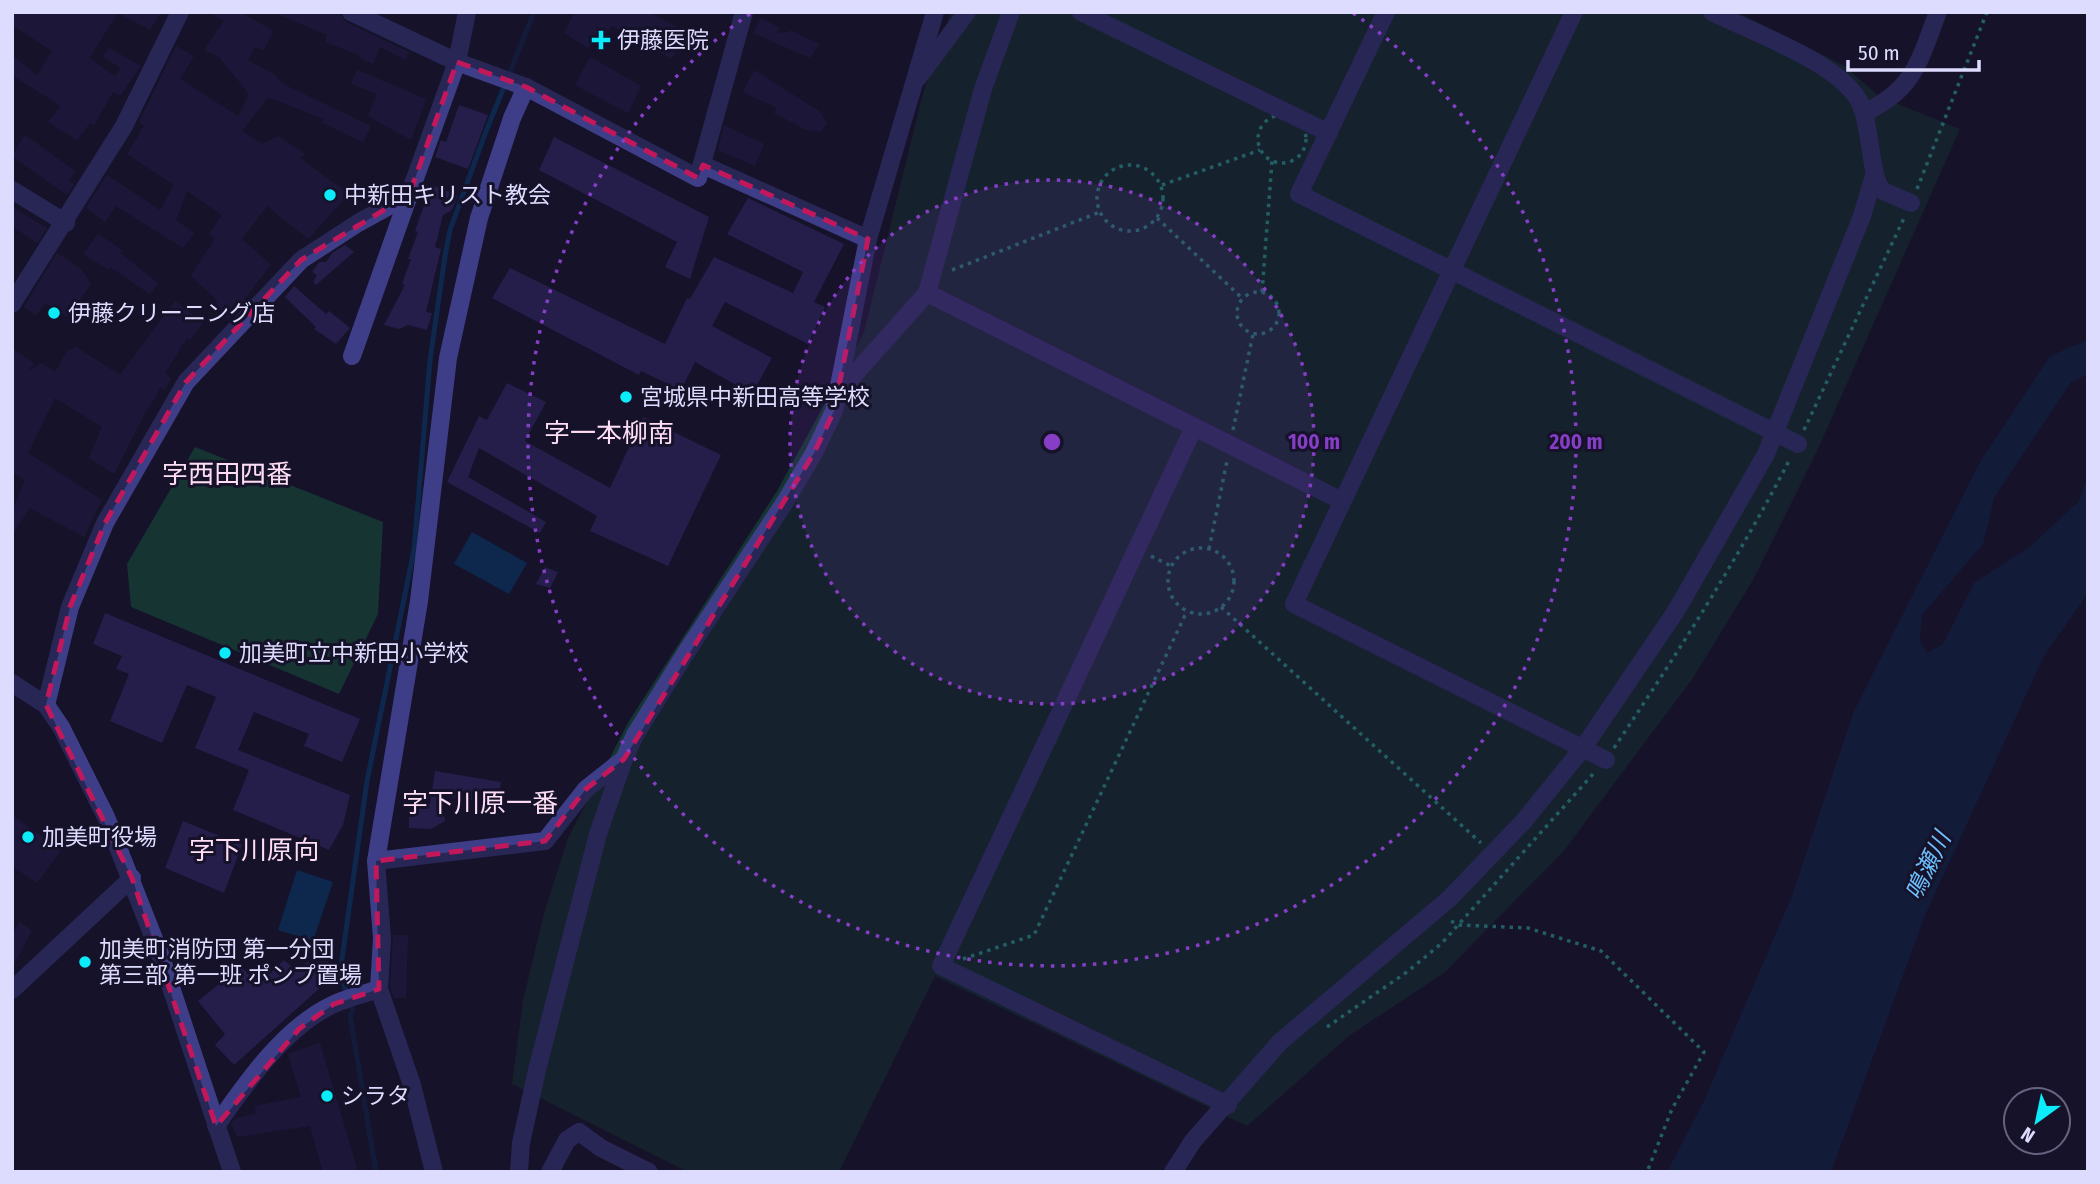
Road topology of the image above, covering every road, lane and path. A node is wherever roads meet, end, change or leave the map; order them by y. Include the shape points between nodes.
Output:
1 (180, 12) edge
2 (351, 12) edge
3 (467, 12) edge
4 (744, 12) edge
5 (935, 12) edge
6 (967, 12) edge
7 (1011, 12) edge
8 (1081, 12) edge
9 (1386, 12) edge
10 (1574, 12) edge
11 (1712, 12) edge
12 (1938, 12) edge
13 (1987, 12) edge
14 (457, 62) junction
15 (523, 86) junction
16 (912, 86) junction
17 (1864, 113) junction
18 (1329, 133) junction
19 (1260, 150) junction
20 (1272, 161) junction
21 (703, 165) junction
22 (1874, 175) junction
23 (1162, 185) junction
24 (12, 190) edge
25 (409, 195) junction
26 (1911, 203) junction
27 (1100, 212) junction
28 (1157, 218) junction
29 (66, 223) junction
30 (867, 239) junction
31 (1452, 271) junction
32 (928, 286) junction
33 (1262, 292) junction
34 (1242, 298) junction
35 (12, 304) edge
36 (352, 356) dead end
37 (836, 395) junction
38 (1194, 427) junction
39 (1775, 433) junction
40 (1798, 444) junction
41 (1342, 501) junction
42 (1221, 607) junction
43 (1187, 611) junction
44 (12, 683) edge
45 (46, 705) junction
46 (1583, 748) junction
47 (624, 759) junction
48 (1606, 760) junction
49 (1481, 843) dead end
50 (376, 861) junction
51 (132, 878) junction
52 (1434, 913) junction
53 (1459, 925) junction
54 (941, 966) junction
55 (379, 989) junction
56 (12, 990) edge
57 (1322, 1031) dead end
58 (1228, 1105) junction
59 (216, 1126) junction
60 (232, 1172) edge
61 (435, 1172) edge
62 (519, 1172) edge
63 (550, 1172) edge
64 (649, 1172) edge
65 (1173, 1172) edge
66 (1647, 1172) edge

1 - 29 street via 124,127
2 - 14 street
3 - 14 street
4 - 21 street
5 - 16 street
6 - 16 street
7 - 32 street via 983,89
8 - 18 street
9 - 18 street
10 - 31 street
11 - 17 street via 1824,68 1853,92
12 - 17 street via 1917,67 1903,89
13 - 26 path
14 - 15 street
14 - 25 street
15 - 21 street via 698,178
15 - 50 street via 479,218 448,358 419,601
16 - 30 street
17 - 22 street
18 - 31 street via 1299,194
19 - 20 path
19 - 20 path via 1258,134 1267,120 1283,115 1297,120 1306,133 1300,155 1287,162
19 - 23 path
20 - 33 path
21 - 30 street
22 - 26 street via 1883,191
22 - 39 street
23 - 27 path via 1148,169 1127,164 1117,167 1097,191
23 - 28 path via 1164,196
24 - 29 street
25 - 36 street
25 - 45 street via 301,260 186,382 105,523 70,607
26 - 40 path
27 - 28 path via 1107,222 1128,231 1149,226
27 - 32 path
28 - 34 path
29 - 35 street
30 - 37 street
31 - 39 street
31 - 41 street
32 - 37 street
32 - 38 street
33 - 34 path
33 - 34 path via 1274,298 1279,311 1276,324 1266,332 1253,334 1241,326 1237,312
37 - 47 street via 834,411 814,453
38 - 41 street
38 - 54 street
39 - 40 street
39 - 46 street via 1676,611
40 - 48 path via 1680,650
41 - 46 street via 1294,604
42 - 43 path via 1201,614
42 - 43 path via 1233,590 1232,569 1219,553 1198,548 1178,557 1168,577 1173,598
42 - 49 path
43 - 54 path via 1034,935
44 - 45 street
45 - 51 street via 67,738
46 - 48 street
46 - 52 street via 1523,822
47 - 50 street via 586,789 545,841
47 - 62 street via 598,834 537,1070
48 - 53 path
50 - 55 street via 382,938
51 - 56 street
51 - 59 street
52 - 53 path
52 - 58 street via 1280,1042
53 - 57 path via 1407,972
53 - 66 path via 1528,928 1601,951 1704,1052 1672,1109
54 - 58 street
55 - 59 street via 318,1013 280,1047
55 - 61 street via 412,1084
58 - 65 street via 1193,1141
59 - 60 street
63 - 64 street via 567,1140 579,1132

